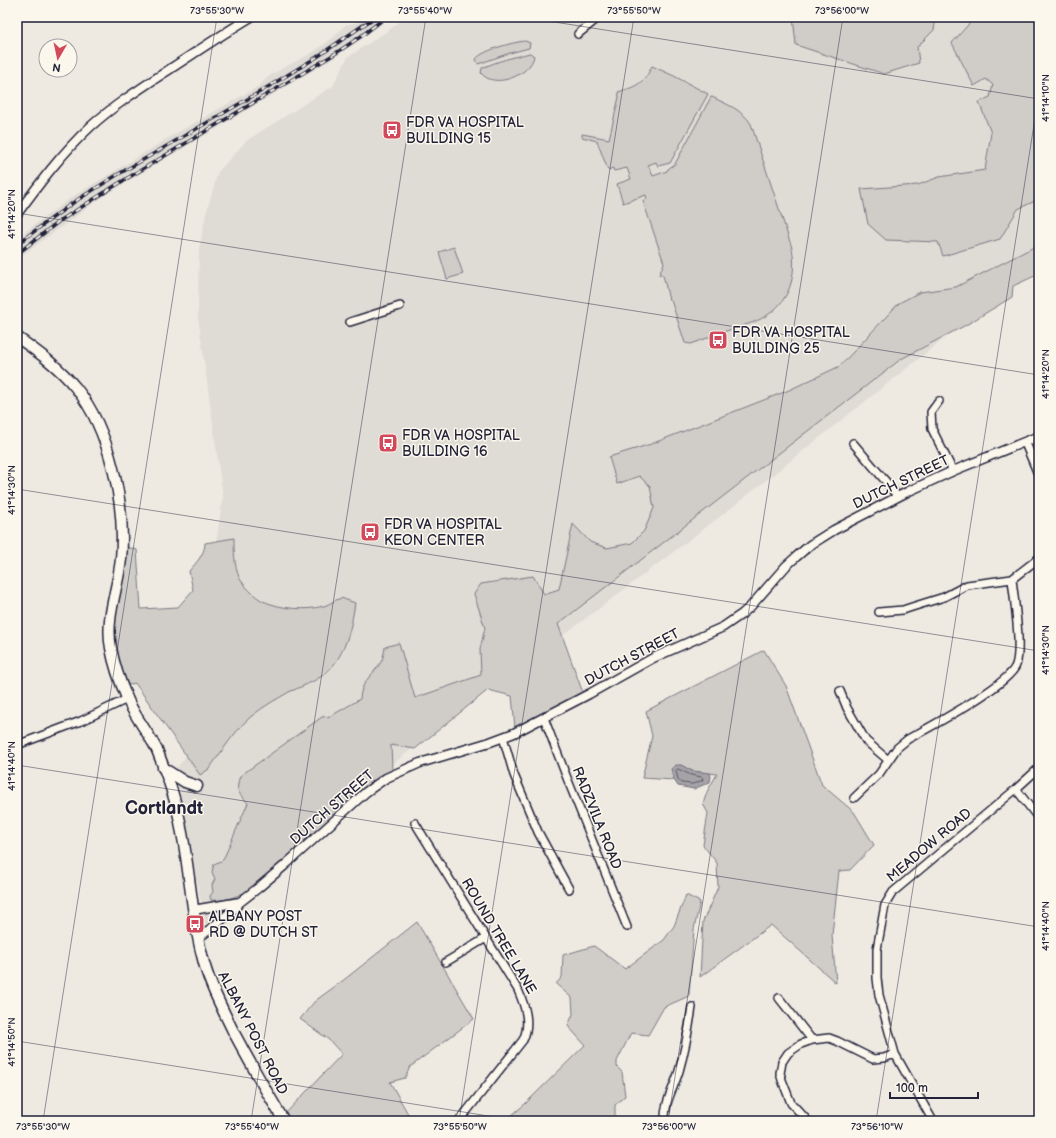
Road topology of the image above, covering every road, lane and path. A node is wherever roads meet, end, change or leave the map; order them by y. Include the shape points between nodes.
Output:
1 (251, 17) edge
2 (599, 17) edge
3 (578, 34) dead end
4 (17, 214) edge
5 (400, 306) dead end
6 (350, 322) dead end
7 (17, 337) edge
8 (939, 401) dead end
9 (1039, 436) edge
10 (1024, 442) junction
11 (853, 444) dead end
12 (953, 471) junction
13 (1039, 475) edge
14 (897, 496) junction
15 (1039, 558) edge
16 (1012, 579) junction
17 (879, 612) dead end
18 (840, 691) dead end
19 (127, 699) junction
20 (544, 718) junction
21 (503, 737) junction
22 (17, 745) edge
23 (888, 760) junction
24 (164, 768) junction
25 (1039, 768) edge
26 (197, 786) dead end
27 (1016, 789) junction
28 (854, 798) dead end
29 (1039, 819) edge
30 (415, 824) dead end
31 (569, 889) dead end
32 (240, 902) junction
33 (193, 910) junction
34 (627, 927) dead end
35 (198, 938) junction
36 (486, 938) junction
37 (446, 962) dead end
38 (779, 998) dead end
39 (692, 1007) dead end
40 (812, 1040) junction
41 (895, 1054) junction
42 (806, 1119) dead end
43 (284, 1121) edge
44 (459, 1121) edge
45 (665, 1121) edge
46 (933, 1121) edge

1 - 4 street via 120,103 91,126 39,184
2 - 3 street
5 - 6 street
7 - 19 main road, ALBANY POST ROAD via 56,367 76,388 98,426 112,464 121,506 122,527 121,561 111,610 110,640
8 - 12 street via 931,412 932,429
9 - 10 street, DUTCH STREET
10 - 12 street, DUTCH STREET
10 - 13 street
11 - 14 street
12 - 14 street, DUTCH STREET
14 - 20 street, DUTCH STREET via 810,545 786,566 751,606 733,620 653,658
15 - 16 street
16 - 17 street via 967,586 944,597 903,610
16 - 23 street via 1018,653 1016,666 995,688 908,739
18 - 23 street via 866,741
19 - 22 street via 81,721
19 - 24 main road, ALBANY POST ROAD
20 - 21 street, DUTCH STREET
20 - 34 street, RADZVILA ROAD
21 - 31 street via 514,775 536,826
21 - 32 street, DUTCH STREET via 420,762 386,778 366,792
23 - 28 street via 879,774
24 - 26 main road via 184,782
24 - 33 main road, ALBANY POST ROAD via 181,827
25 - 27 street, MEADOW ROAD
27 - 29 street
27 - 41 street, MEADOW ROAD via 893,892 884,905 877,949 877,978
30 - 36 street, ROUND TREE LANE
32 - 33 street
32 - 35 street, DUTCH STREET
33 - 35 main road, ALBANY POST ROAD
35 - 43 main road, ALBANY POST ROAD via 215,995 254,1071
36 - 37 street
36 - 44 street, ROUND TREE LANE via 526,1008 526,1032 523,1040
38 - 40 street
39 - 45 street via 678,1072 666,1106
40 - 41 street via 829,1038 873,1058
40 - 42 street via 788,1053 781,1068 782,1080 791,1103
41 - 46 street, MEADOW ROAD

